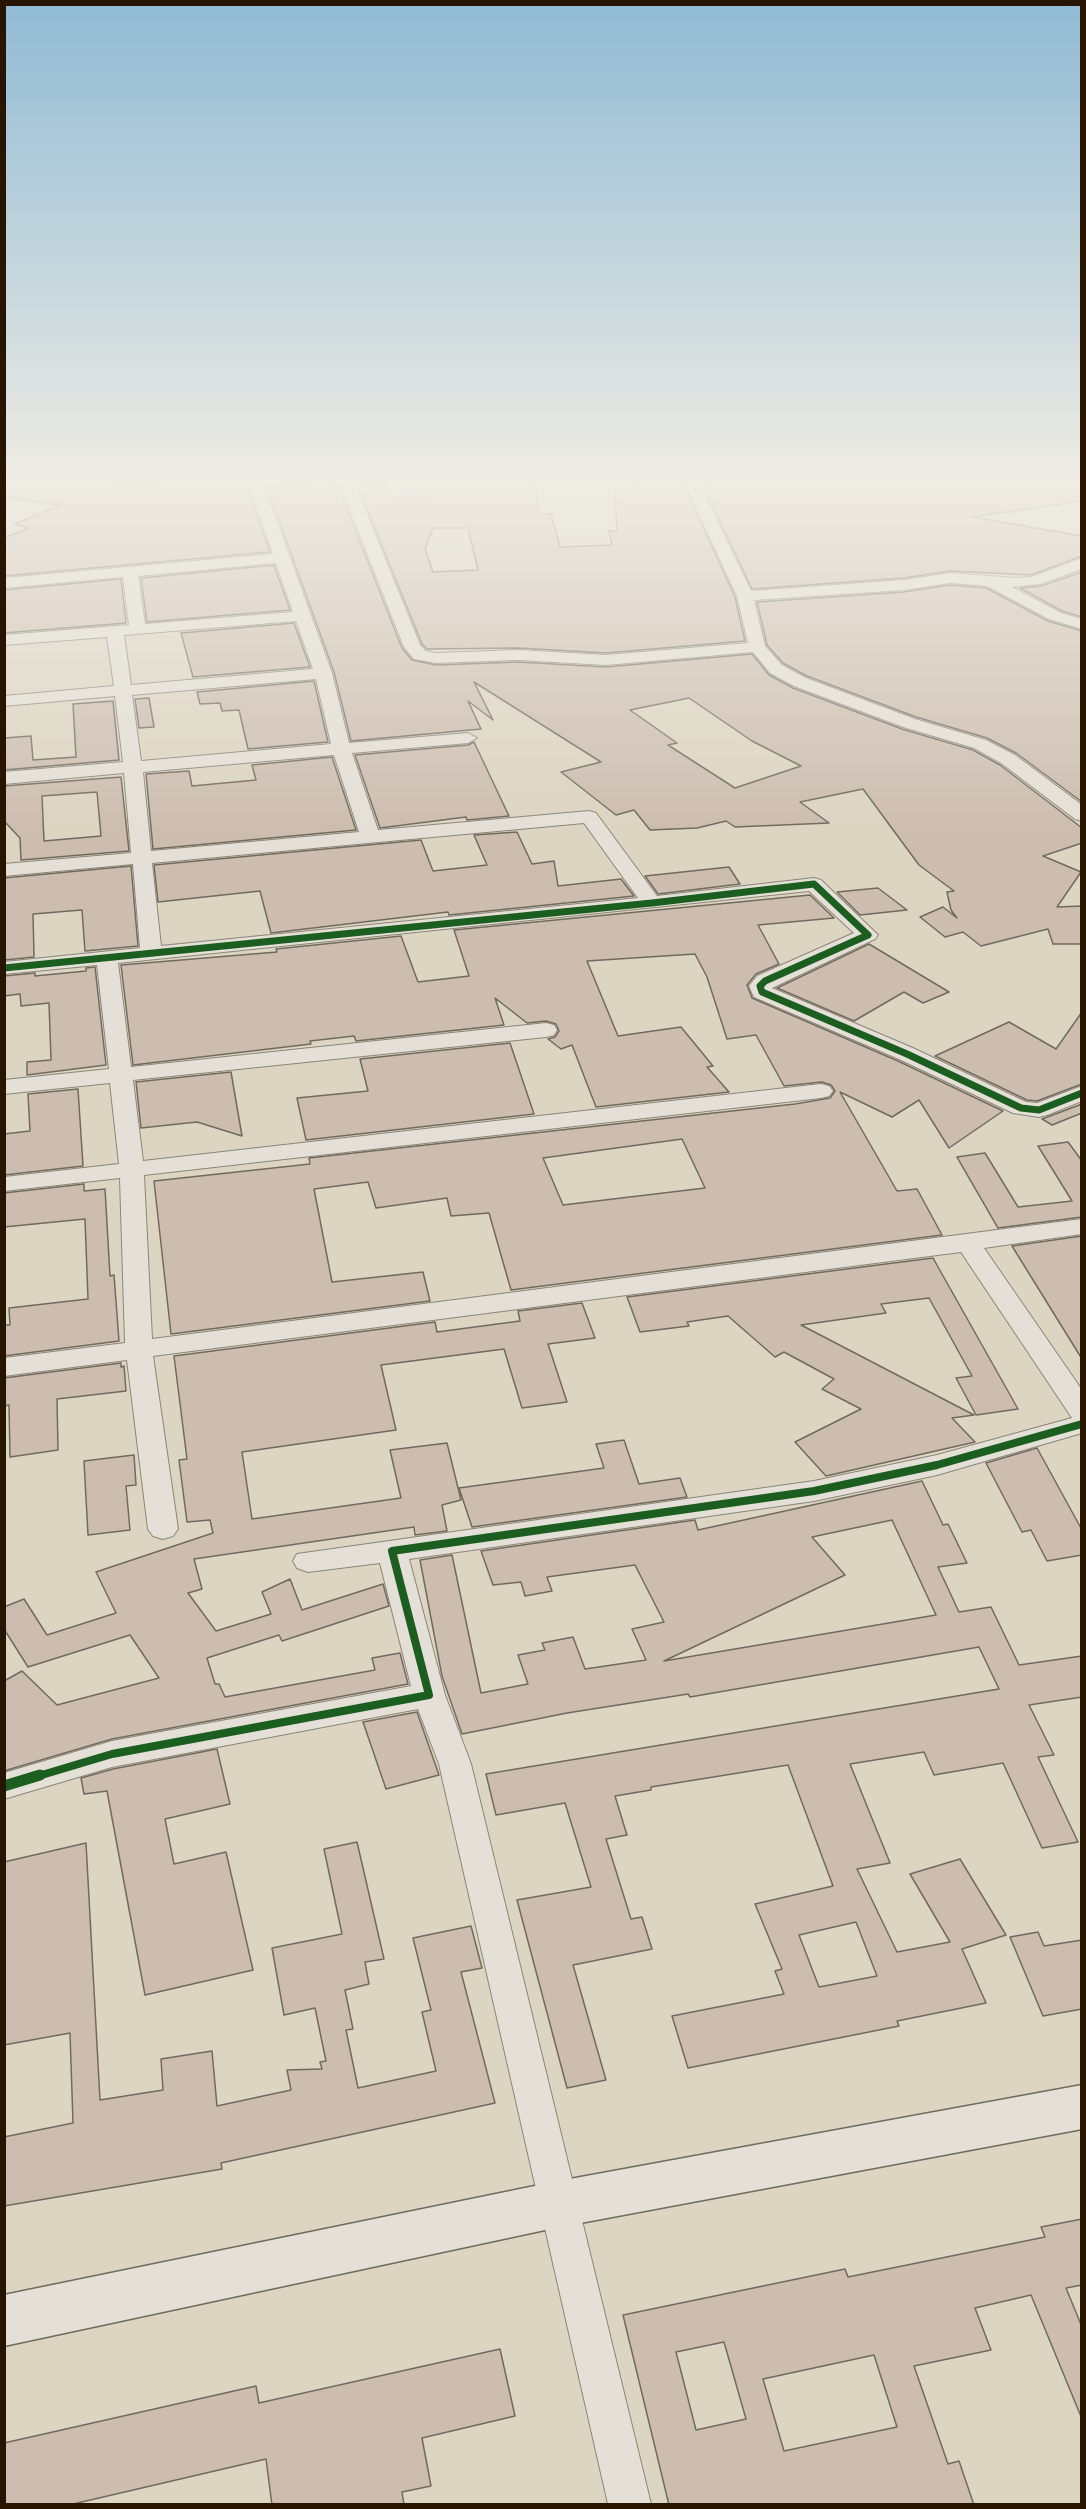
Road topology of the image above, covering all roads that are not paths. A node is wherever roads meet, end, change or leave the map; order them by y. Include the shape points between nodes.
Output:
1 (133, 596) edge
2 (296, 596) edge
3 (392, 596) edge
4 (745, 596) edge
5 (1016, 596) edge
6 (303, 616) junction
7 (1082, 624) edge
8 (138, 629) junction
9 (115, 632) junction
10 (4, 640) edge
11 (757, 647) junction
12 (323, 673) junction
13 (123, 690) junction
14 (4, 701) edge
15 (468, 738) dead end
16 (342, 750) junction
17 (133, 766) junction
18 (4, 778) edge
19 (1082, 815) edge
20 (370, 836) junction
21 (141, 856) junction
22 (4, 870) edge
23 (651, 903) junction
24 (151, 952) junction
25 (107, 957) junction
26 (4, 968) edge
27 (546, 1030) dead end
28 (119, 1075) junction
29 (4, 1087) edge
30 (821, 1091) dead end
31 (1082, 1093) edge
32 (132, 1171) junction
33 (4, 1184) edge
34 (1082, 1226) edge
35 (968, 1243) junction
36 (139, 1349) junction
37 (4, 1366) edge
38 (1082, 1412) edge
39 (1082, 1424) edge
40 (163, 1528) dead end
41 (392, 1551) junction
42 (308, 1561) dead end
43 (429, 1695) junction
44 (4, 1786) edge
45 (1082, 2107) edge
46 (559, 2204) junction
47 (4, 2321) edge
48 (630, 2505) edge

1 - 8 street
2 - 6 street
3 - 11 street via 412,647 420,654 436,657 518,655 606,660
4 - 11 street
5 - 7 street via 1055,616
6 - 8 street
6 - 12 street
8 - 9 street
9 - 10 street
9 - 13 street
11 - 19 street via 776,669 800,682 909,723 980,744 1008,759
12 - 13 street
12 - 16 street
13 - 14 street
13 - 17 street
15 - 16 street
16 - 17 street
16 - 20 street
17 - 18 street
17 - 21 street
20 - 21 street
20 - 23 street via 589,817
21 - 22 street
21 - 24 street
23 - 24 street
23 - 31 street via 814,884 868,935 765,981 760,986 762,992 1021,1108 1039,1110
24 - 25 street
25 - 26 street
25 - 28 street
27 - 28 street
28 - 29 street
28 - 32 street
30 - 32 street
32 - 33 street
32 - 36 street
34 - 35 street
35 - 36 street
35 - 38 street
36 - 37 street
36 - 40 street
39 - 41 street via 937,1465 814,1491
41 - 42 street
41 - 43 street
43 - 44 street via 112,1754
43 - 46 street via 455,1764
45 - 46 main road
46 - 47 main road
46 - 48 street

